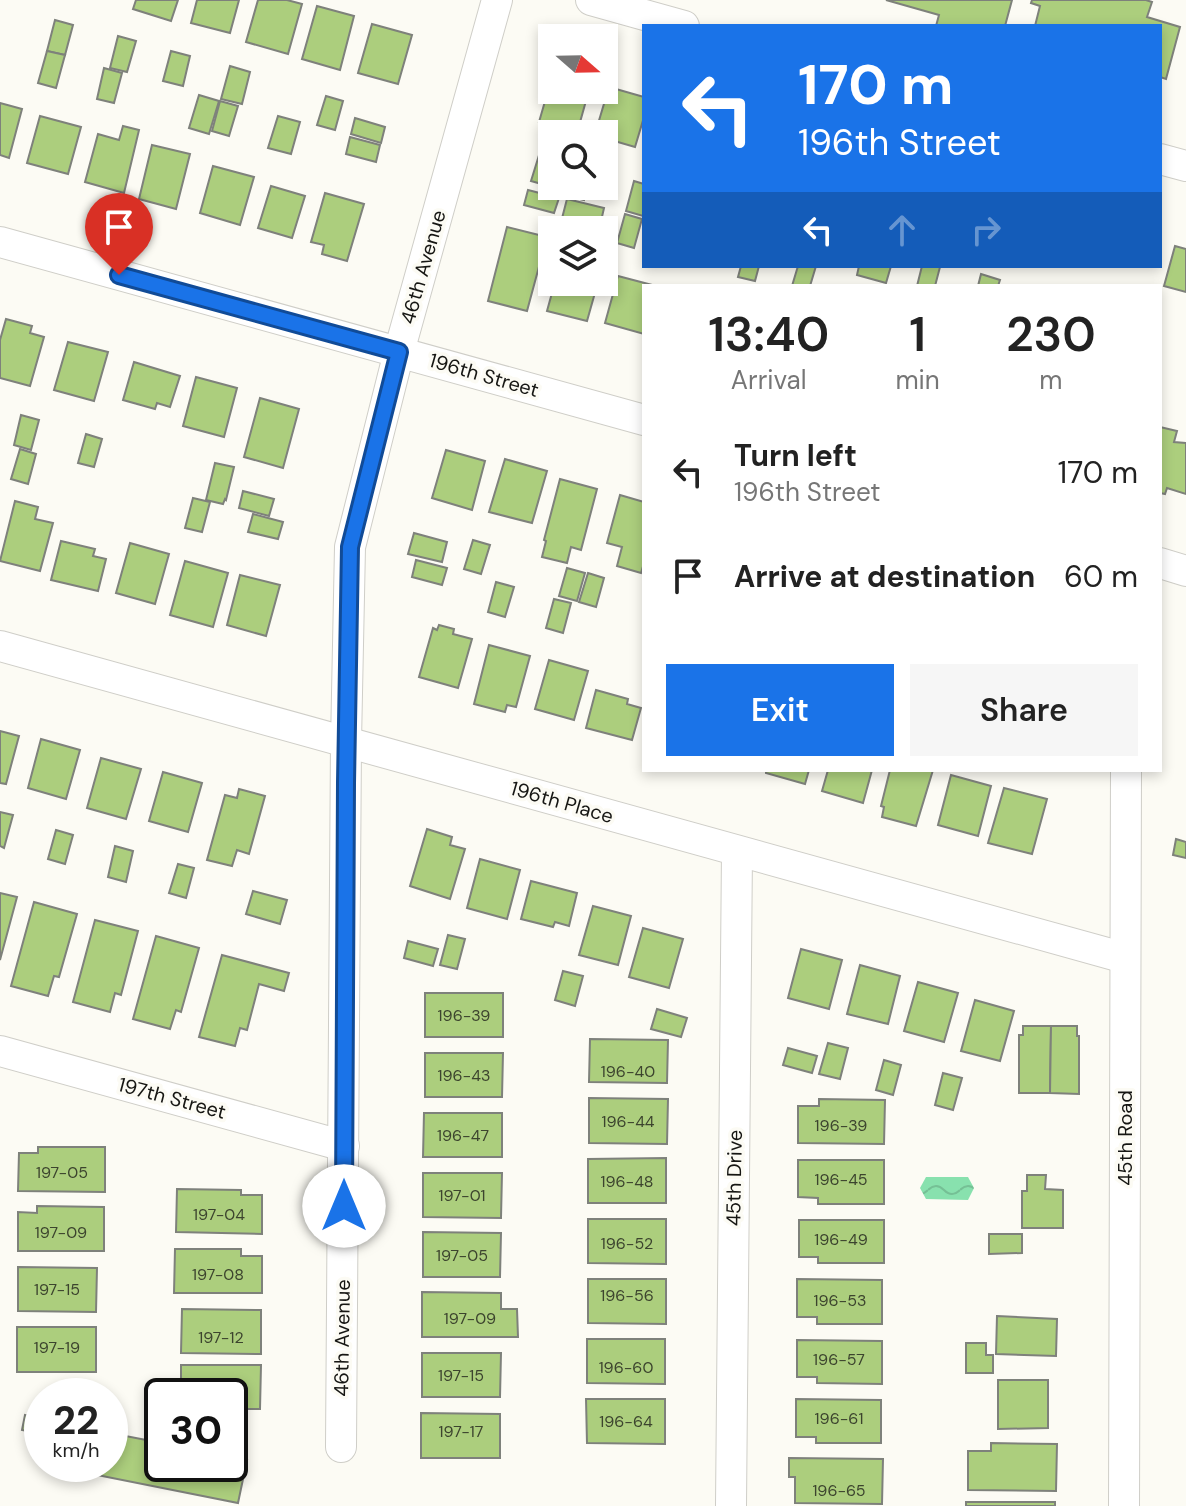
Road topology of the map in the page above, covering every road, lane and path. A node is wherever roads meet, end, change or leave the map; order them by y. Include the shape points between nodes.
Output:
1 (497, 0) edge
2 (591, 0) edge
3 (677, 24) edge
4 (1162, 160) edge
5 (1186, 166) edge
6 (0, 242) edge
7 (399, 352) junction
8 (642, 419) edge
9 (1162, 564) edge
10 (1186, 571) edge
11 (0, 646) edge
12 (346, 742) junction
13 (1126, 772) edge
14 (737, 851) junction
15 (1125, 958) junction
16 (0, 1051) edge
17 (344, 1146) junction
18 (341, 1447) dead end
19 (731, 1506) edge
20 (1124, 1506) edge

1 - 7 street, 46th Avenue
2 - 3 street
4 - 5 street
6 - 7 street, 196th Street
7 - 8 street, 196th Street
7 - 12 street, 46th Avenue via 350,547
9 - 10 street
11 - 12 street, 196th Place
12 - 14 street, 196th Place
12 - 17 street, 46th Avenue
13 - 15 street, 45th Road
14 - 15 street, 196th Place
14 - 19 street, 45th Drive
15 - 20 street, 45th Road
16 - 17 street, 197th Street
17 - 18 street, 46th Avenue

